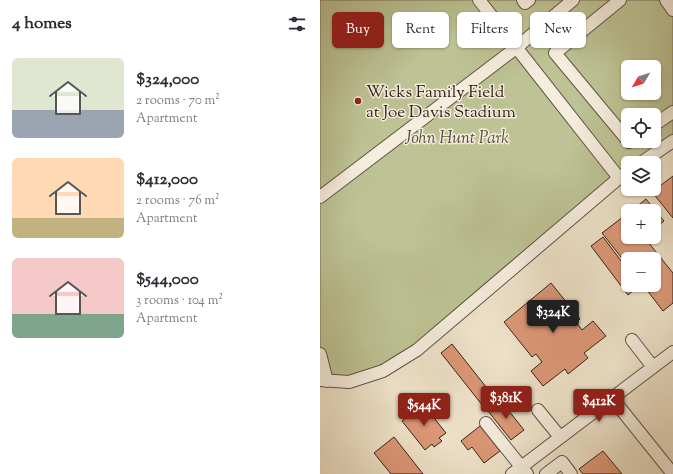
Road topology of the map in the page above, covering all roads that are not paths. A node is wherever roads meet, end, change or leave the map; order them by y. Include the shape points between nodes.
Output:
1 (479, 0) edge
2 (523, 0) edge
3 (529, 0) edge
4 (573, 0) edge
5 (620, 0) edge
6 (666, 0) edge
7 (673, 10) edge
8 (488, 12) edge
9 (522, 43) edge
10 (516, 48) joint
11 (673, 112) edge
12 (661, 120) edge
13 (621, 132) edge
14 (673, 141) edge
15 (651, 156) edge
16 (621, 173) edge
17 (621, 177) edge
18 (320, 197) edge
19 (632, 340) dead end
20 (673, 352) edge
21 (320, 354) edge
22 (653, 367) junction
23 (323, 380) edge
24 (612, 398) junction
25 (538, 410) dead end
26 (486, 423) dead end
27 (560, 437) junction
28 (520, 472) edge
29 (546, 474) edge
30 (571, 474) edge
31 (673, 474) edge

1 - 8 street
2 - 3 street via 525,3
4 - 9 street
5 - 13 street via 555,53
6 - 7 street
10 - 16 street
10 - 18 street
11 - 12 street
14 - 15 street
17 - 23 street via 417,350 383,371 349,382
19 - 22 street
20 - 22 street
21 - 23 street
22 - 24 street
24 - 27 street
24 - 31 street
25 - 27 street
26 - 28 street
27 - 28 street
29 - 30 street via 562,462

